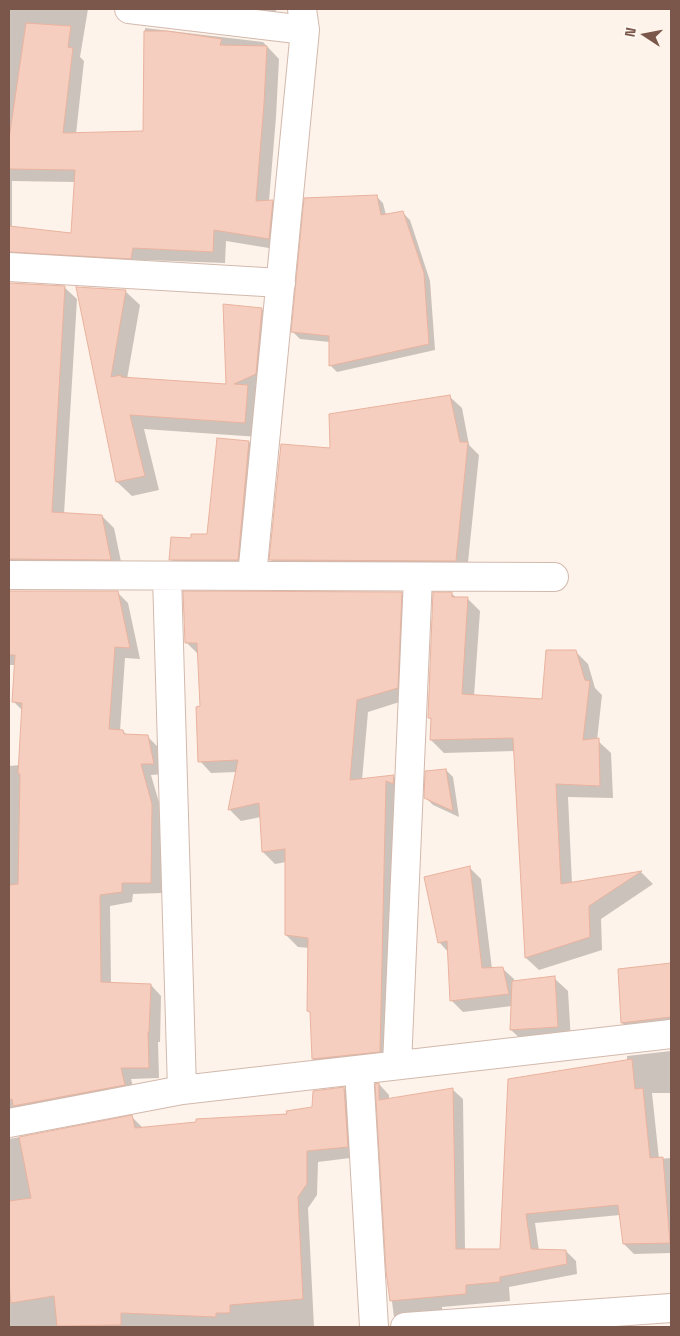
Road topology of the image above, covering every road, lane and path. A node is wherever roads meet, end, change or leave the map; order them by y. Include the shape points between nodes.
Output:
1 (129, 9) edge
2 (304, 20) edge
3 (9, 267) edge
4 (280, 283) junction
5 (9, 575) edge
6 (167, 576) junction
7 (252, 576) junction
8 (418, 577) junction
9 (554, 577) dead end
10 (671, 1034) edge
11 (396, 1066) junction
12 (359, 1070) junction
13 (182, 1090) junction
14 (9, 1123) edge
15 (671, 1308) edge
16 (374, 1327) edge
17 (405, 1327) edge

1 - 2 street
2 - 4 street
3 - 4 street
4 - 7 street
5 - 6 street
6 - 7 street
6 - 13 street
7 - 8 street
8 - 9 street
8 - 11 street
10 - 11 street
11 - 12 street
12 - 13 street
12 - 16 street
13 - 14 street
15 - 17 street

